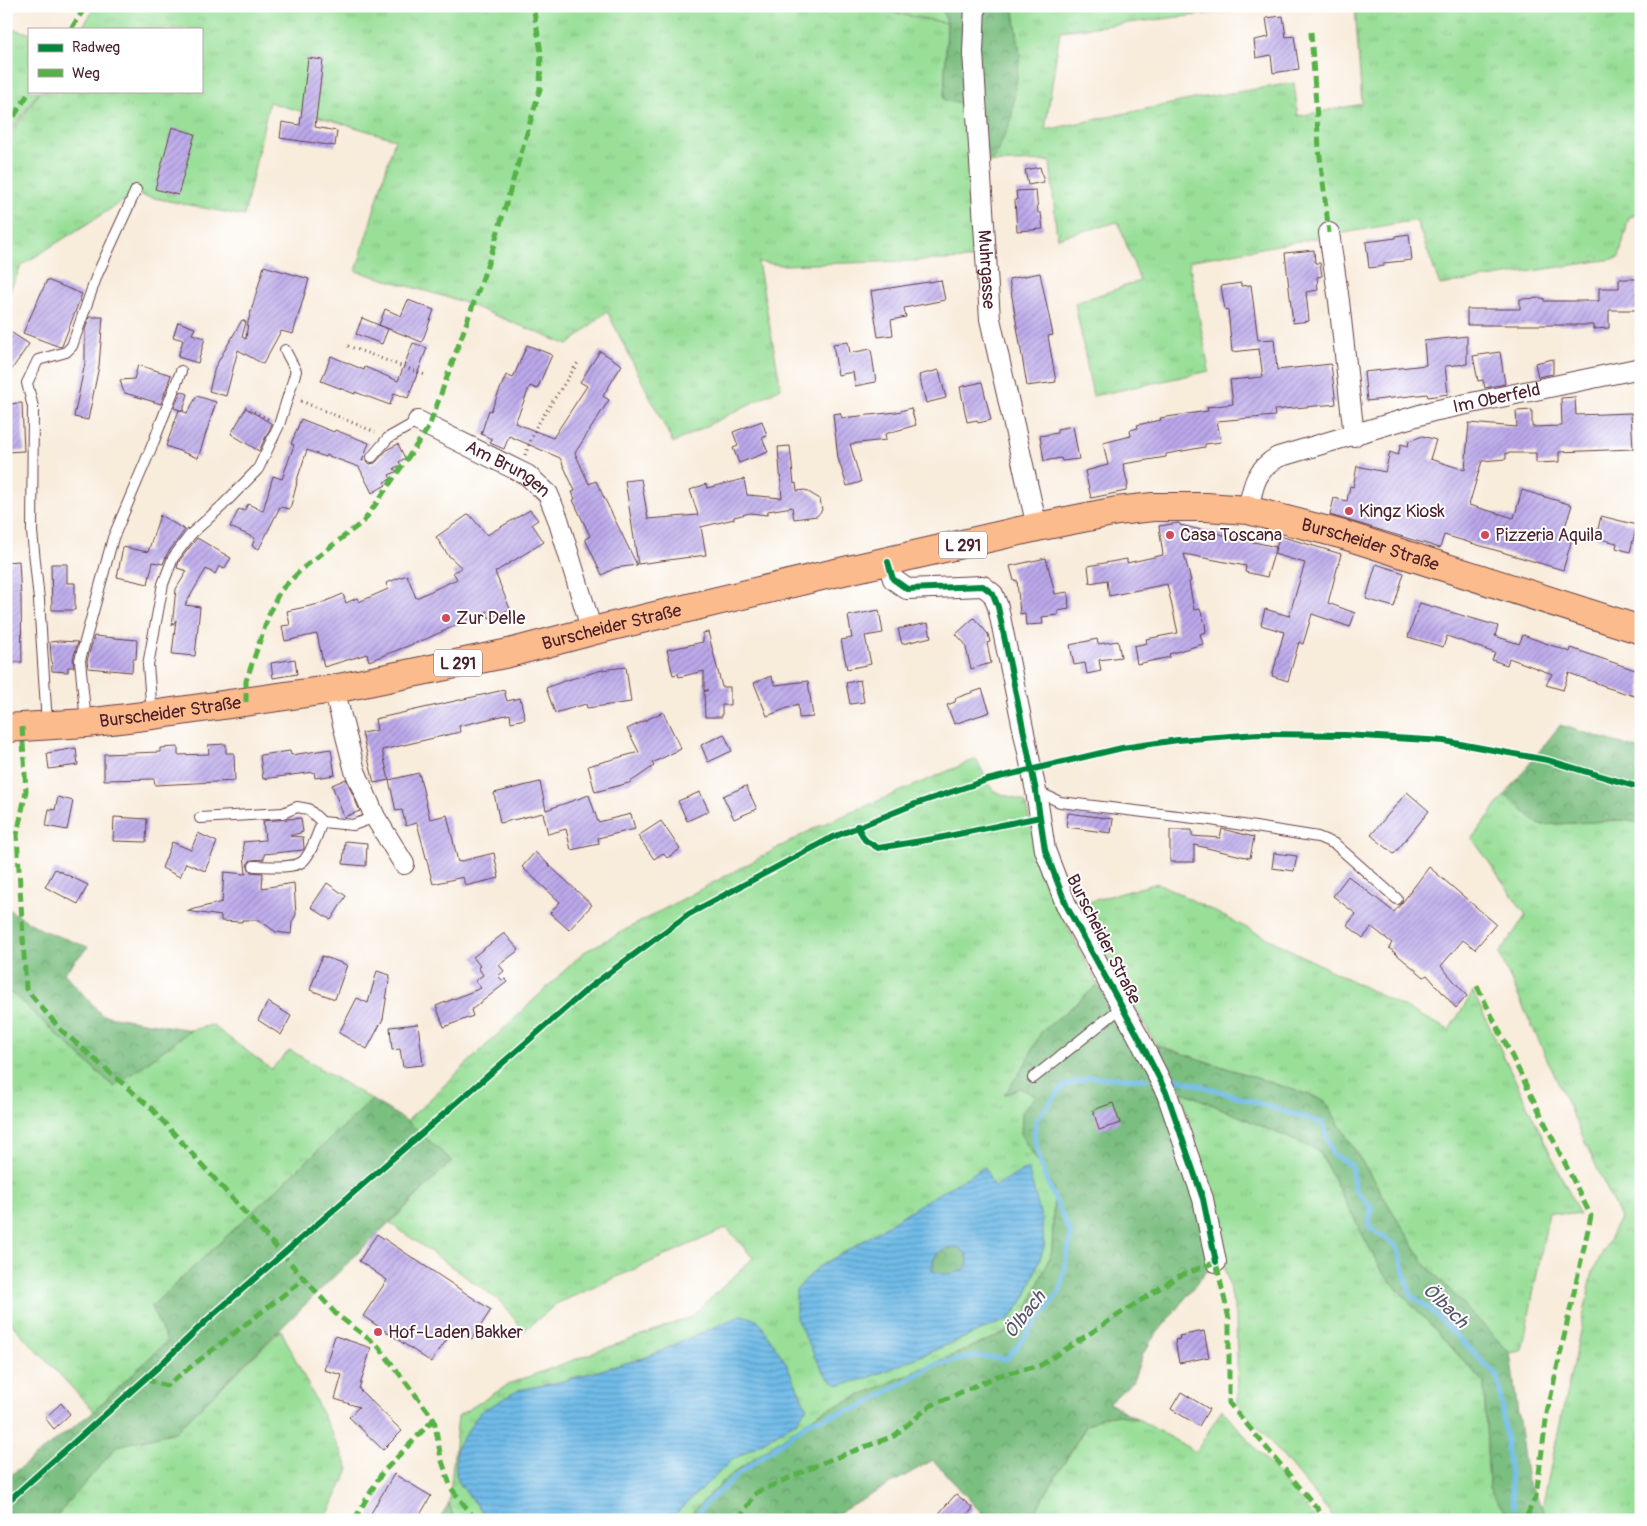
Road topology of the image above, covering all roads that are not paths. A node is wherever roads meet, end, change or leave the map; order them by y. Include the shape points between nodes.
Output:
1 (975, 6) edge
2 (136, 190) dead end
3 (1329, 233) dead end
4 (285, 350) dead end
5 (1641, 368) edge
6 (181, 370) dead end
7 (418, 421) joint
8 (1354, 436) junction
9 (372, 457) dead end
10 (1248, 510) junction
11 (1037, 527) junction
12 (888, 562) junction
13 (1641, 630) edge
14 (592, 631) junction
15 (334, 688) junction
16 (152, 716) junction
17 (86, 723) junction
18 (47, 725) junction
19 (6, 728) edge
20 (1036, 791) junction
21 (375, 817) junction
22 (200, 818) dead end
23 (322, 822) junction
24 (404, 864) dead end
25 (254, 866) dead end
26 (1397, 899) dead end
27 (1122, 1007) junction
28 (1034, 1078) dead end
29 (1216, 1262) dead end

1 - 11 street, Muhrgasse via 973,52 990,318
2 - 18 lane via 97,275 72,346 66,352 38,360 27,383 33,407 32,532
3 - 8 street
4 - 16 lane via 296,371 278,425 258,469 191,534 173,558 163,584 148,665
5 - 8 street, Im Oberfeld via 1433,411
6 - 17 lane via 113,538 80,660
7 - 9 lane via 388,438
7 - 14 street, Am Brungen via 527,475 548,494
8 - 10 street, Im Oberfeld via 1278,457 1265,464 1257,476
10 - 11 main road, Burscheider Straße / L 291 via 1153,507
10 - 13 main road, Burscheider Straße / L 291 via 1344,535
11 - 12 main road, Burscheider Straße / L 291
12 - 14 main road, Burscheider Straße / L 291
12 - 20 street, Burscheider Straße via 893,579 907,589 983,586 993,594
14 - 15 main road, Burscheider Straße / L 291 via 509,653
15 - 16 main road, Burscheider Straße / L 291
15 - 21 street via 355,771
16 - 17 main road, Burscheider Straße / L 291
17 - 18 main road, Burscheider Straße / L 291
18 - 19 main road, Burscheider Straße / L 291
20 - 26 lane via 1060,802 1318,837 1336,844
20 - 27 street, Burscheider Straße via 1045,850 1067,907
21 - 23 lane via 353,825
21 - 24 street
22 - 23 lane via 283,813 297,807 308,810
23 - 25 lane via 302,862 282,867
27 - 28 lane
27 - 29 street, Burscheider Straße via 1167,1094 1203,1199

